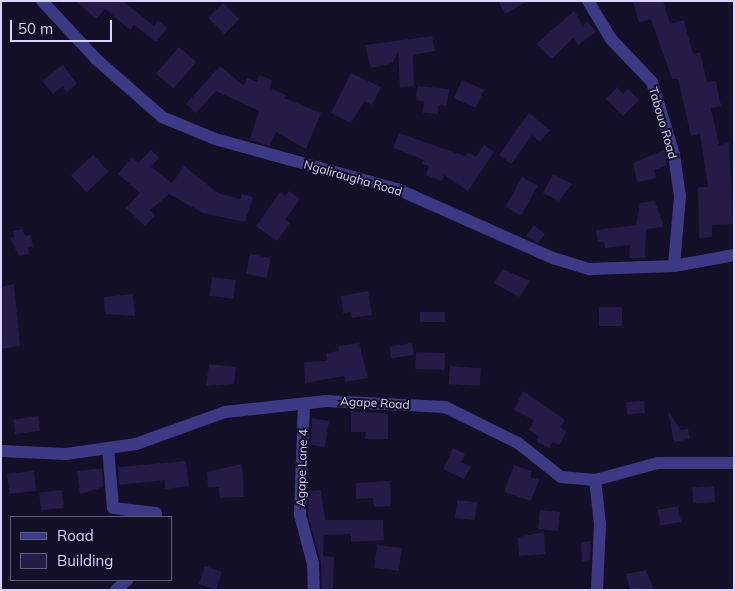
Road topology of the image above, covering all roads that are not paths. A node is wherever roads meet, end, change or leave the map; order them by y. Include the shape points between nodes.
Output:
1 (42, 1) edge
2 (588, 1) edge
3 (734, 255) edge
4 (674, 266) junction
5 (304, 404) junction
6 (108, 448) junction
7 (1, 451) edge
8 (734, 463) edge
9 (595, 480) junction
10 (156, 516) edge
11 (126, 581) edge
12 (116, 590) edge
13 (314, 590) edge
14 (597, 590) edge

1 - 4 street, Ngaliraugha Road via 96,59 162,117 215,139 397,189 553,258 590,269
2 - 4 street, Tabouo Road via 611,39 652,82 674,155 680,196
3 - 4 street, Ngaliraugha Road
5 - 6 street, Agape Road via 225,412 136,444
5 - 9 street, Agape Road via 444,407 518,443 561,477
5 - 13 street, Agape Lane 4 via 300,515 313,564
6 - 7 street, Agape Road via 66,454
6 - 10 street via 113,508 156,513
8 - 9 street, Agape Road via 658,463
9 - 14 street via 600,524
11 - 12 street

